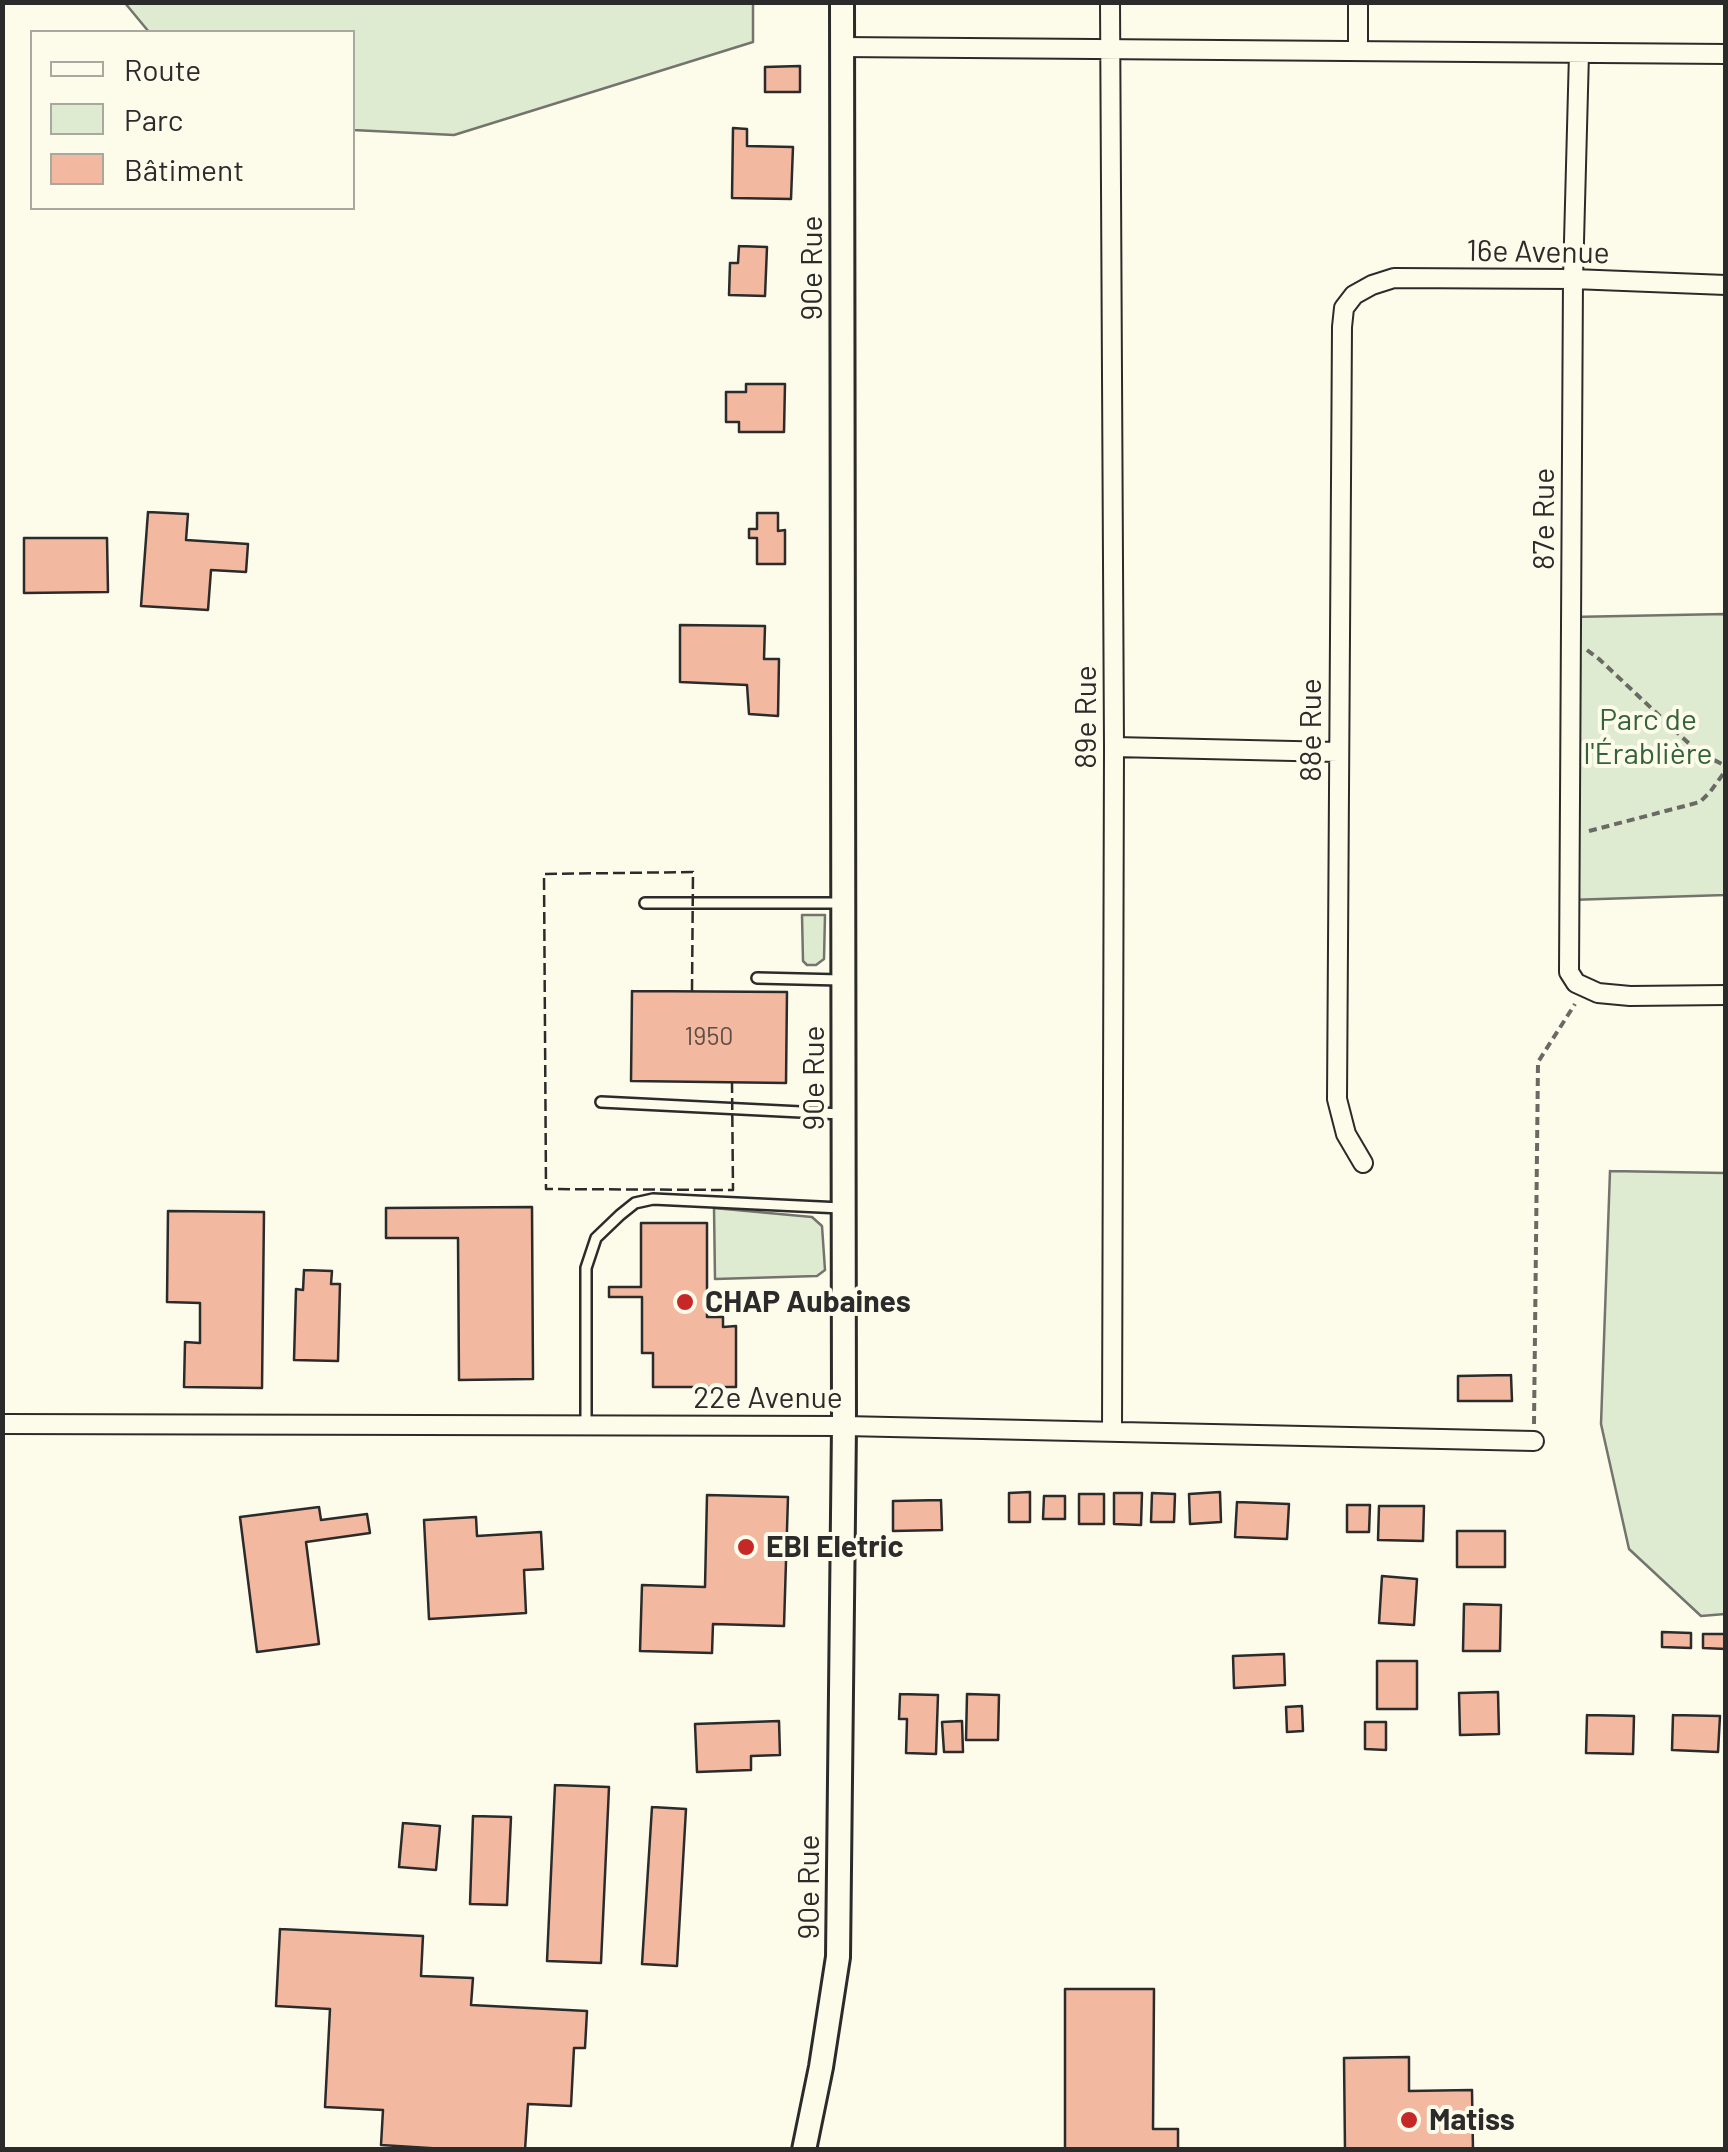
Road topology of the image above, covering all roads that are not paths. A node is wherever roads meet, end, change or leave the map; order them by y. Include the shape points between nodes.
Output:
1 (842, 2) edge
2 (1110, 2) edge
3 (1358, 2) edge
4 (842, 47) junction
5 (1110, 50) junction
6 (1358, 50) junction
7 (1579, 52) junction
8 (1726, 54) edge
9 (1573, 278) junction
10 (1726, 285) edge
11 (1354, 295) joint
12 (1114, 747) junction
13 (1338, 752) junction
14 (645, 903) dead end
15 (843, 903) junction
16 (758, 978) dead end
17 (844, 980) junction
18 (1726, 995) edge
19 (601, 1102) dead end
20 (844, 1114) junction
21 (1363, 1163) dead end
22 (844, 1208) junction
23 (2, 1424) edge
24 (586, 1425) junction
25 (844, 1426) junction
26 (1112, 1430) junction
27 (1534, 1442) road end
28 (804, 2150) edge

1 - 4 street, 90e Rue
2 - 5 street, 89e Rue
3 - 6 street
4 - 5 street
4 - 15 street, 90e Rue
5 - 6 street
5 - 12 street, 89e Rue
6 - 7 street
7 - 8 street
7 - 9 street, 87e Rue
9 - 10 street, 16e Avenue
9 - 11 street, 16e Avenue via 1394,278
9 - 18 street, 87e Rue via 1569,972 1598,993
11 - 13 street, 88e Rue via 1342,328
12 - 13 street
12 - 26 street, 89e Rue
13 - 21 street, 88e Rue via 1337,1100
14 - 15 lane
15 - 17 street, 90e Rue
16 - 17 lane
17 - 20 street, 90e Rue
19 - 20 lane
20 - 22 street, 90e Rue
22 - 24 lane via 653,1198 634,1203 596,1238 586,1268
22 - 25 street, 90e Rue
23 - 24 street, 22e Avenue
24 - 25 street, 22e Avenue
25 - 26 street, 22e Avenue
25 - 28 street, 90e Rue via 838,1957
26 - 27 street, 22e Avenue

